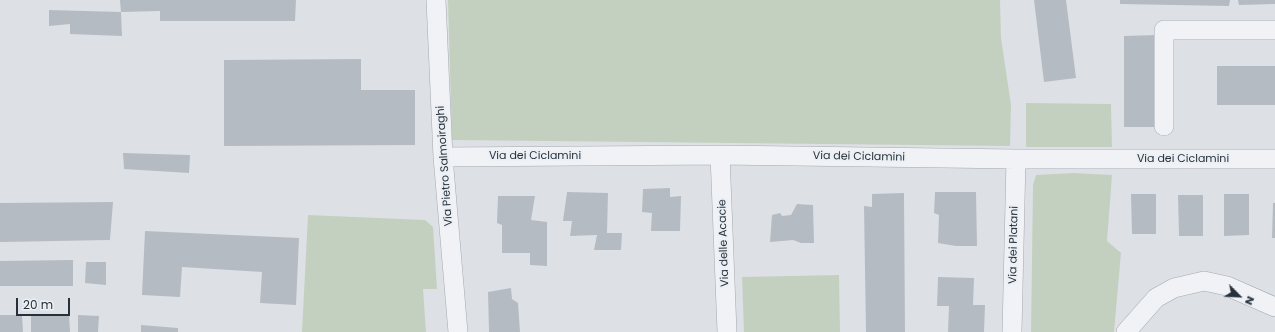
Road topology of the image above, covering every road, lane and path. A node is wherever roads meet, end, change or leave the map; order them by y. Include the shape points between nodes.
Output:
1 (436, 0) edge
2 (1275, 30) edge
3 (1164, 126) dead end
4 (720, 155) junction
5 (443, 157) junction
6 (1016, 159) junction
7 (1275, 159) edge
8 (1275, 307) edge
9 (458, 332) edge
10 (728, 332) edge
11 (1012, 332) edge
12 (1126, 332) edge

1 - 5 street, Via Pietro Salmoiraghi
2 - 3 street via 1164,30
4 - 5 street, Via dei Ciclamini
4 - 6 street, Via dei Ciclamini
4 - 10 street, Via delle Acacie
5 - 9 street, Via Pietro Salmoiraghi
6 - 7 street, Via dei Ciclamini
6 - 11 street, Via dei Platani
8 - 12 street via 1226,286 1204,281 1174,288 1156,298

